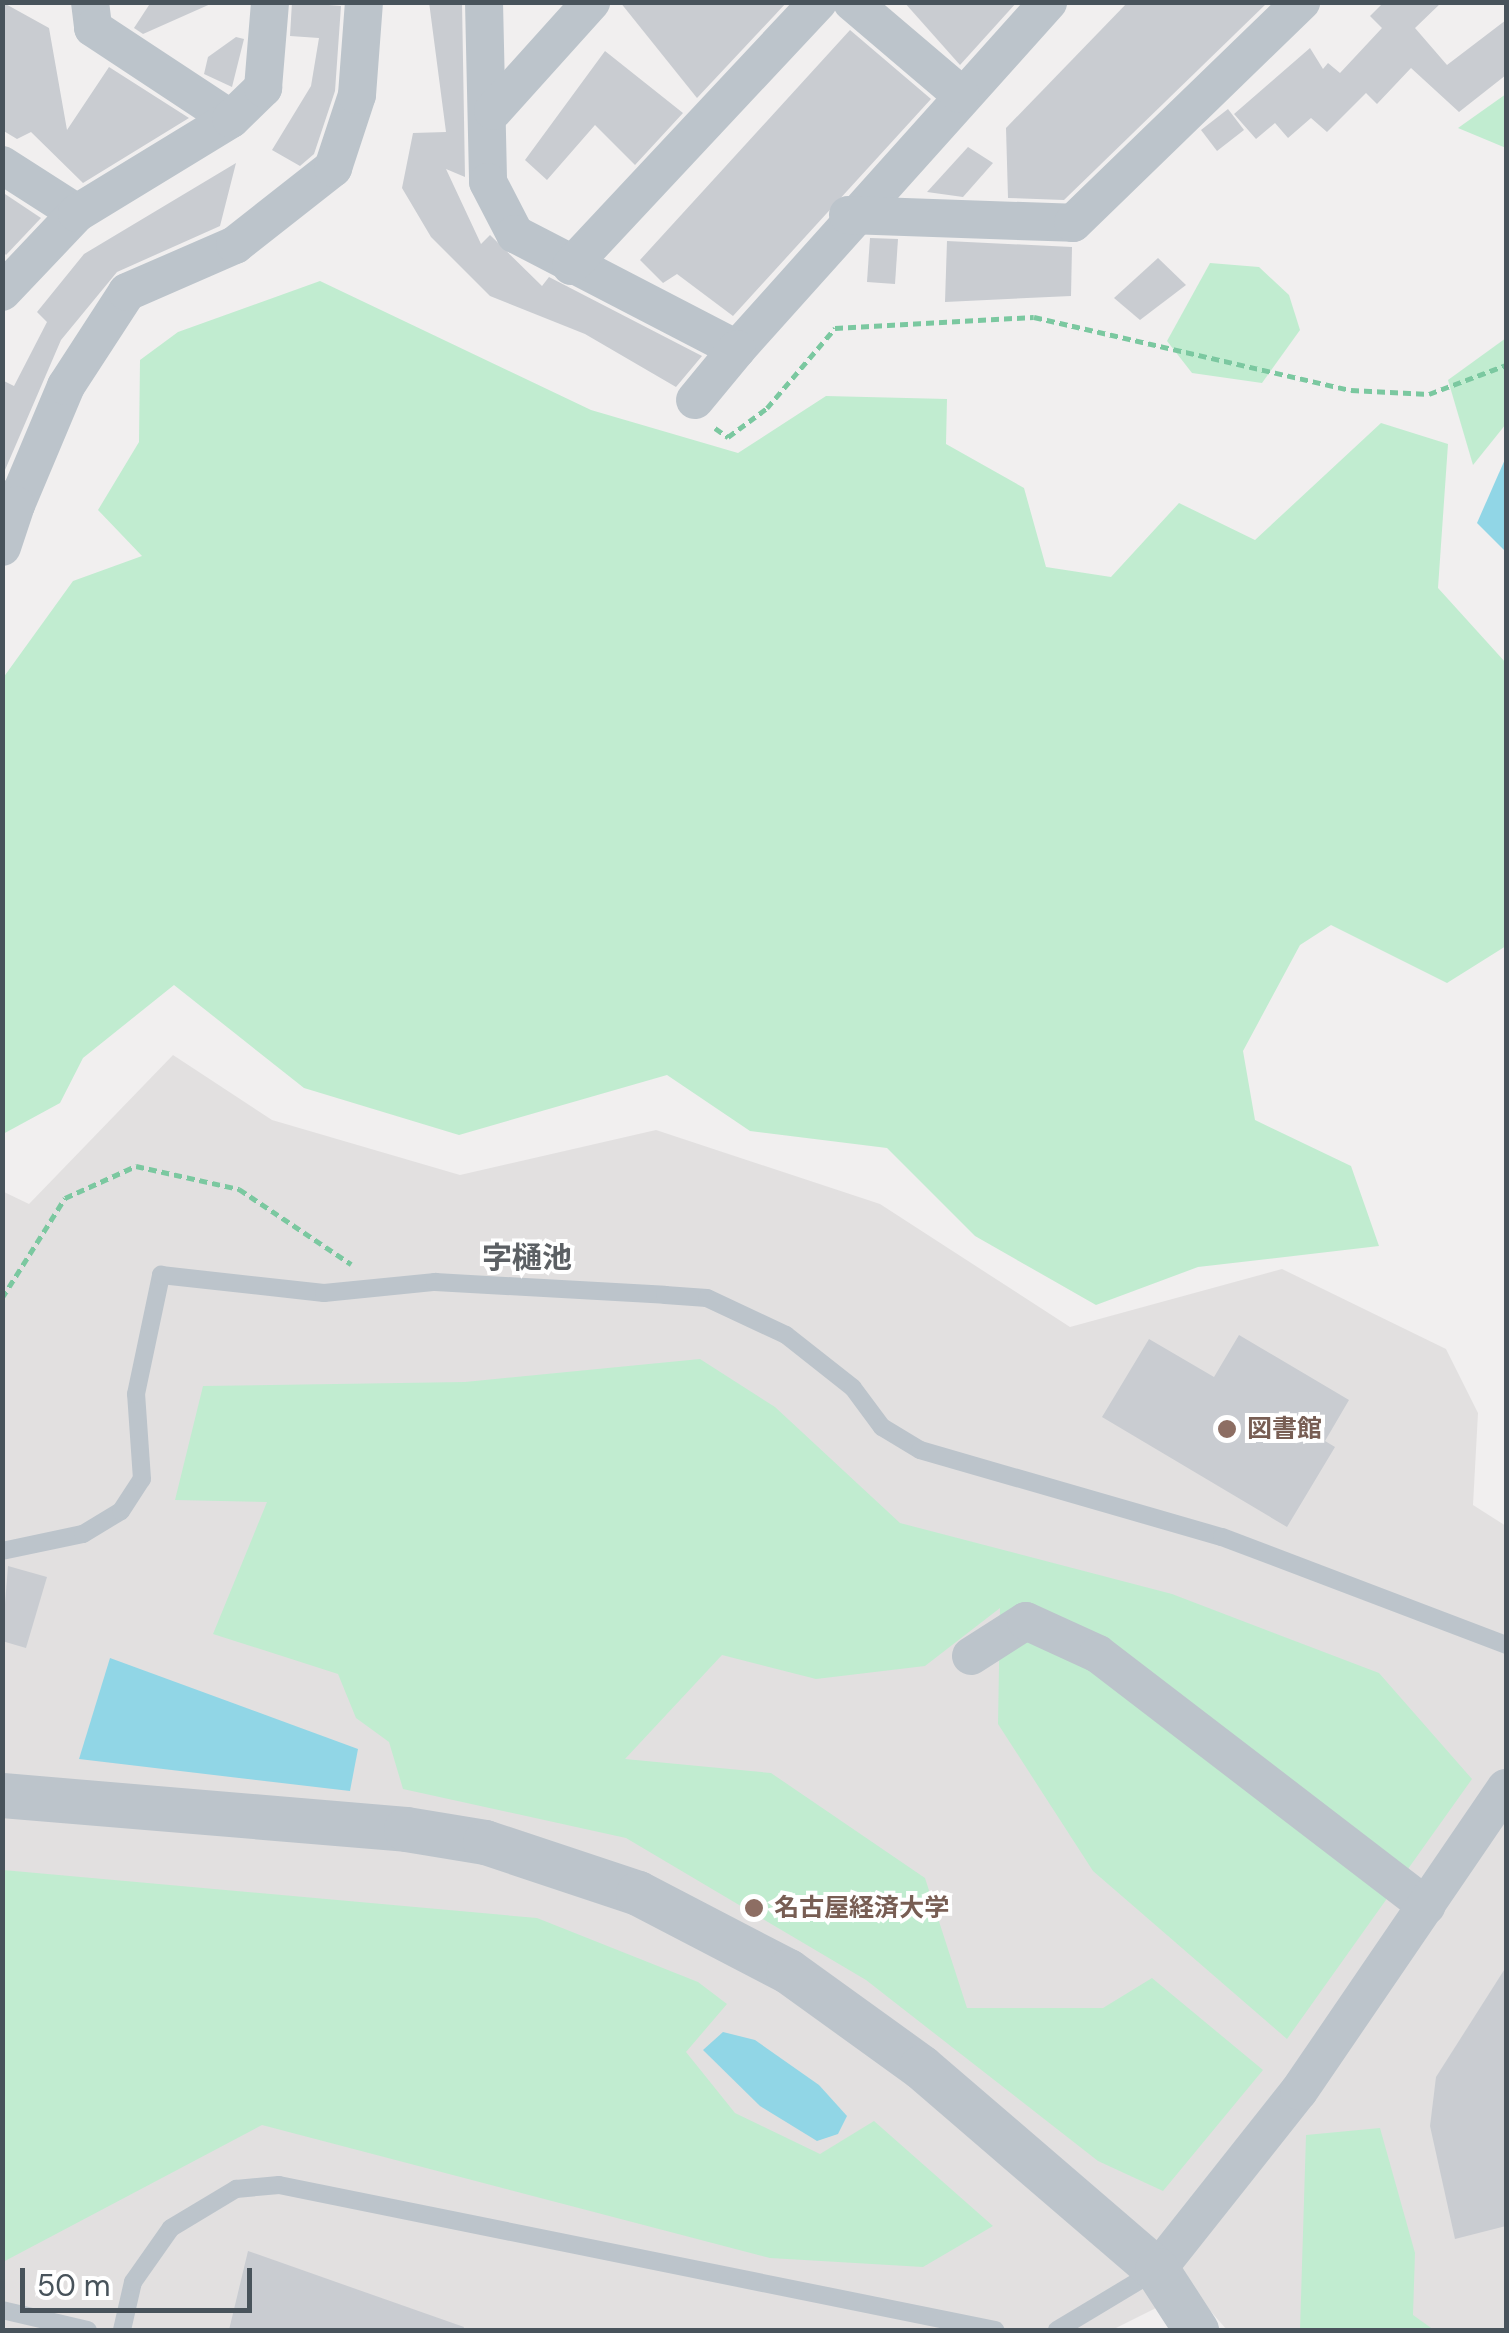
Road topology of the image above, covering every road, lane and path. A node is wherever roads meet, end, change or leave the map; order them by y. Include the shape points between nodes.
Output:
1 (90, 2) edge
2 (270, 2) edge
3 (364, 2) edge
4 (484, 2) edge
5 (591, 2) edge
6 (818, 2) edge
7 (852, 2) edge
8 (1048, 2) edge
9 (1301, 2) edge
10 (960, 94) junction
11 (492, 111) junction
12 (231, 119) junction
13 (2, 165) edge
14 (77, 213) junction
15 (848, 215) junction
16 (571, 266) junction
17 (2, 292) edge
18 (737, 349) junction
19 (1506, 365) edge
20 (694, 400) joint
21 (10, 502) edge
22 (2, 547) edge
23 (373, 1282) junction
24 (2, 1298) edge
25 (2, 1551) edge
26 (1506, 1645) edge
27 (971, 1656) dead end
28 (1506, 1788) edge
29 (2, 1795) edge
30 (1426, 1906) junction
31 (1158, 2270) junction
32 (2, 2310) edge
33 (88, 2330) edge
34 (122, 2330) edge
35 (995, 2330) edge
36 (1057, 2330) edge
37 (1196, 2330) edge

1 - 12 street via 93,28
2 - 12 street via 263,88
3 - 21 street via 357,95 332,168 234,245 127,292 74,370
4 - 11 street
5 - 11 street
6 - 16 street
7 - 10 street
8 - 10 street
9 - 15 street via 1074,223
10 - 15 street
11 - 16 street via 488,182 502,211 515,234
12 - 14 street
13 - 14 street
14 - 17 street
15 - 18 street
16 - 18 street
18 - 20 street
19 - 20 path via 1429,394 1350,390 1256,373 1158,338 1034,317 835,328 767,408 728,437 696,413
21 - 22 street
23 - 24 path via 239,1189 136,1166 64,1198
23 - 25 lane via 324,1293 161,1275 136,1394 142,1479 122,1511 83,1534
23 - 26 lane via 707,1298 786,1335 852,1388 882,1427 920,1450 1222,1536
27 - 30 street via 1026,1621 1098,1654
28 - 30 street
29 - 31 street via 406,1829 485,1842 638,1892 718,1930 851,2015
30 - 31 street via 1299,2091
31 - 36 lane
31 - 37 street
32 - 33 lane
34 - 35 lane via 134,2282 171,2228 236,2189 280,2185

